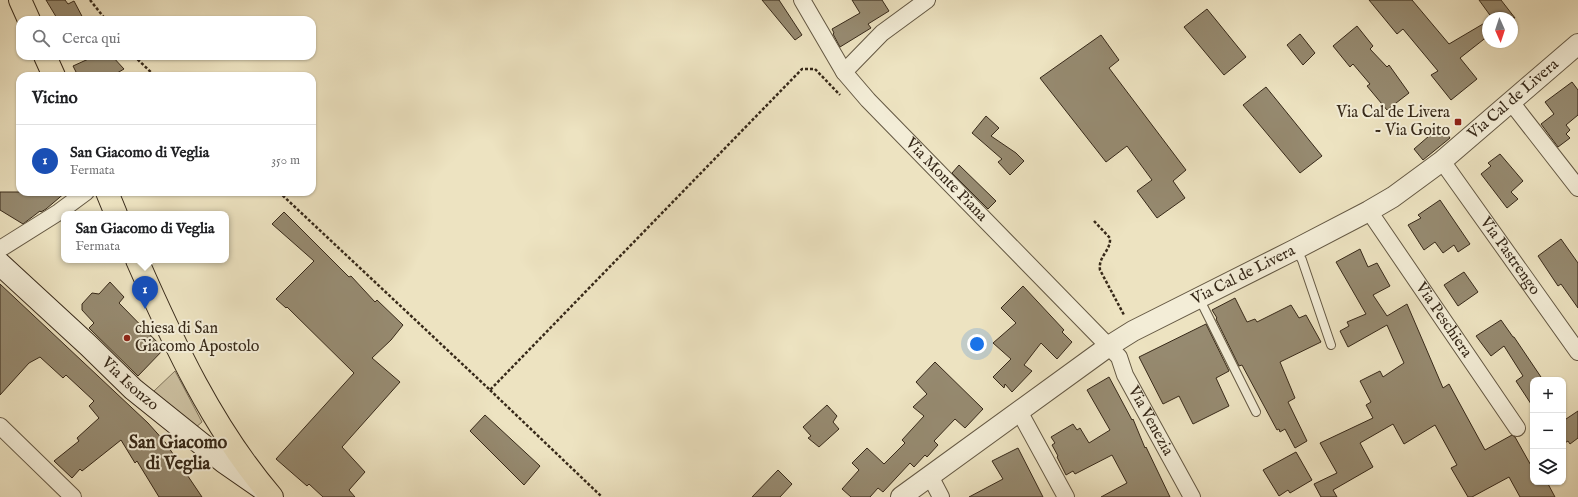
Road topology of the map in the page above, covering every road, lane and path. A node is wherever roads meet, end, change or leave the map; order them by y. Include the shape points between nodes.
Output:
1 (20, 0) edge
2 (90, 0) edge
3 (802, 0) edge
4 (926, 0) edge
5 (27, 16) edge
6 (103, 16) edge
7 (1578, 44) edge
8 (47, 60) edge
9 (138, 60) edge
10 (52, 72) edge
11 (151, 72) edge
12 (844, 72) junction
13 (842, 96) dead end
14 (1511, 102) junction
15 (1442, 161) junction
16 (1578, 188) edge
17 (81, 196) edge
18 (108, 196) edge
19 (283, 196) edge
20 (61, 211) edge
21 (61, 211) edge
22 (115, 211) edge
23 (1369, 211) junction
24 (1094, 221) dead end
25 (0, 249) edge
26 (1296, 249) junction
27 (138, 263) edge
28 (0, 264) edge
29 (1199, 298) junction
30 (1124, 315) dead end
31 (1331, 345) dead end
32 (1109, 346) junction
33 (1578, 352) edge
34 (490, 390) junction
35 (1019, 411) junction
36 (1256, 412) dead end
37 (0, 426) edge
38 (1517, 428) dead end
39 (930, 476) junction
40 (270, 495) edge
41 (74, 497) edge
42 (602, 497) edge
43 (901, 497) edge
44 (941, 497) edge
45 (1066, 497) edge
46 (1192, 497) edge

1 - 5 main road
2 - 6 path
3 - 12 street, Via Monte Piana
4 - 12 street via 882,33
7 - 14 street, Via Cal de Livera
8 - 10 main road
9 - 11 path
12 - 32 street, Via Monte Piana via 873,105
13 - 34 path via 815,69 802,69
14 - 15 street, Via Cal de Livera
14 - 16 street
15 - 23 street, Via Cal de Livera
15 - 33 street, Via Pastrengo
17 - 20 street
18 - 22 main road
19 - 34 path
21 - 25 street
23 - 26 street, Via Cal de Livera
23 - 38 street, Via Peschiera
24 - 30 path via 1110,238 1109,248 1101,258 1100,270
26 - 29 street, Via Cal de Livera
26 - 31 lane
27 - 40 main road via 174,343 198,389 240,457
28 - 40 main road, Via Isonzo via 133,388 224,462
29 - 32 street, Via Cal de Livera
29 - 36 lane
32 - 35 street, Via Cal de Livera
32 - 46 street, Via Venezia via 1119,357 1125,375
34 - 42 path
35 - 39 street, Via Cal de Livera
35 - 45 street
37 - 41 street
39 - 43 street, Via Cal de Livera
39 - 44 street

